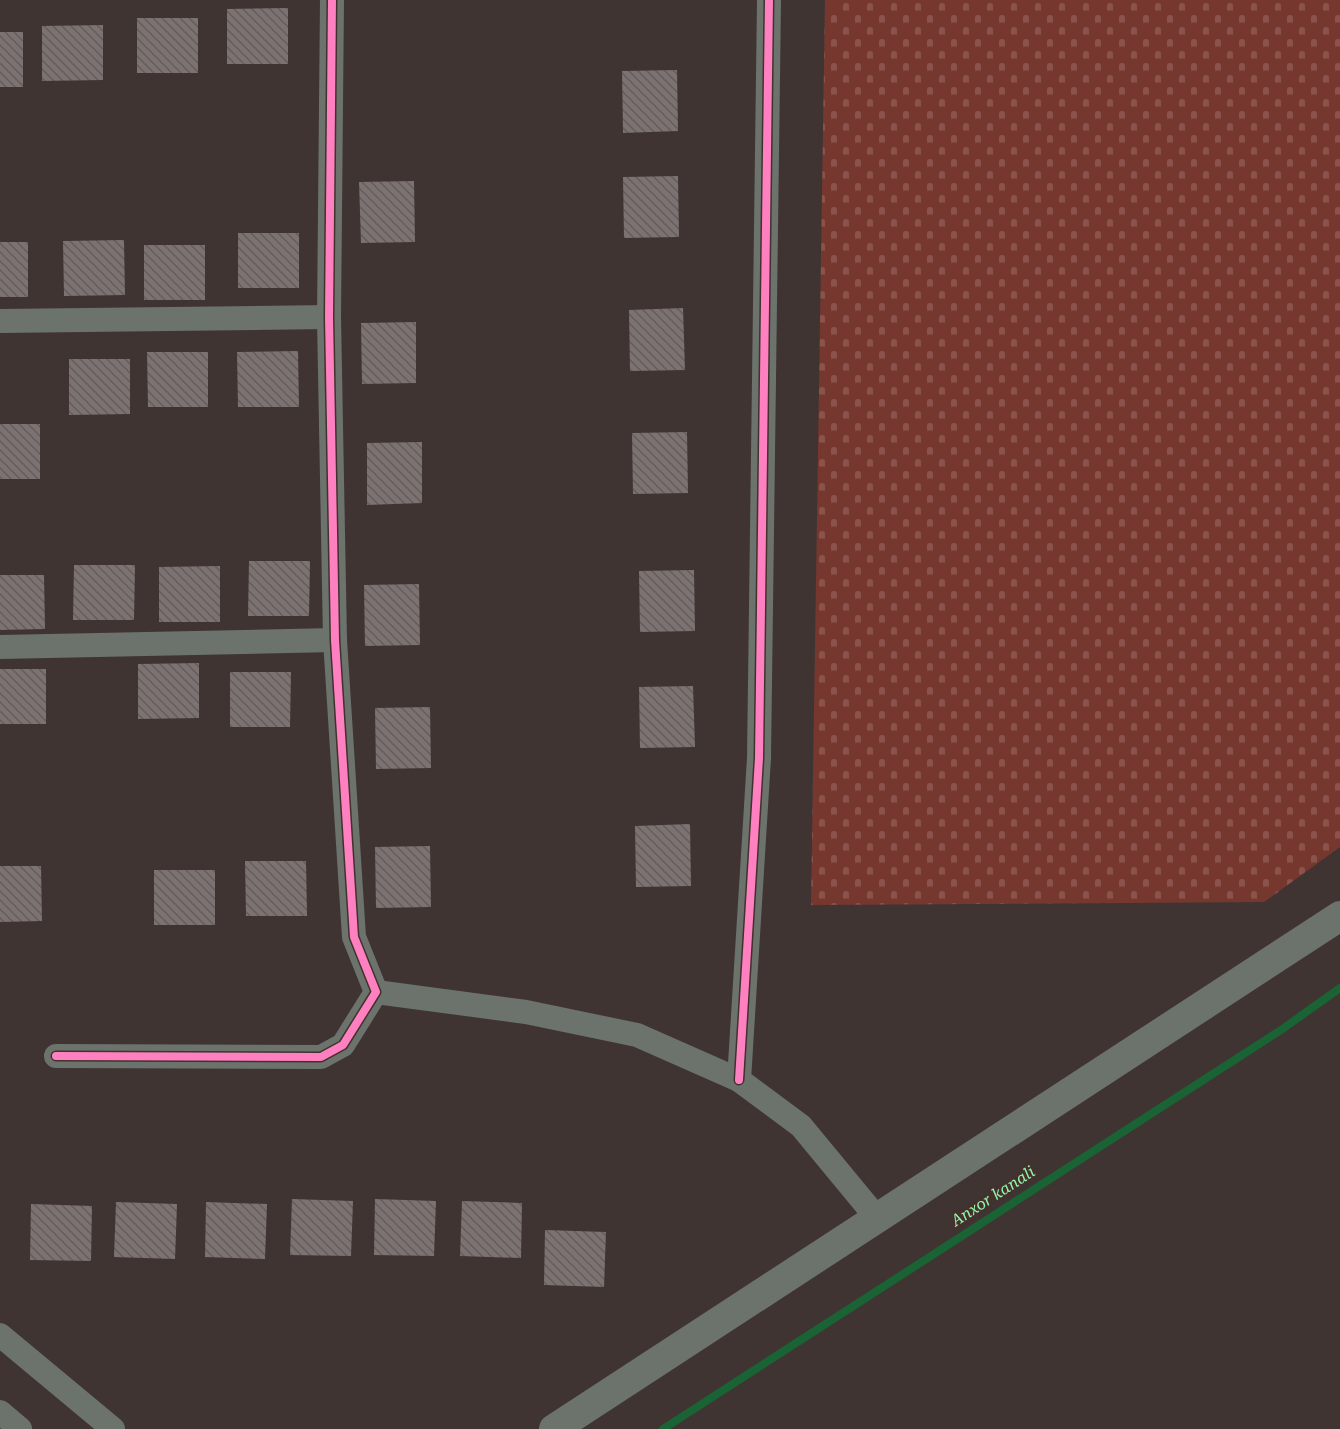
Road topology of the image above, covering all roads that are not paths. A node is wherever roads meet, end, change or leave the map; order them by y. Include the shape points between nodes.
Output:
1 (332, 0) edge
2 (769, 0) edge
3 (329, 317) junction
4 (0, 321) edge
5 (335, 640) junction
6 (0, 647) edge
7 (1340, 916) edge
8 (376, 992) junction
9 (56, 1056) dead end
10 (739, 1080) junction
11 (877, 1218) junction
12 (0, 1335) edge
13 (0, 1412) edge
14 (20, 1429) edge
15 (113, 1429) edge
16 (554, 1429) edge

1 - 3 street
2 - 10 street via 759,758
3 - 4 street
3 - 5 street
5 - 6 street
5 - 8 street via 354,937
7 - 11 street
8 - 9 street via 344,1045 321,1057
8 - 10 street via 526,1012 637,1035
10 - 11 street via 801,1126
11 - 16 street
12 - 15 street
13 - 14 street

